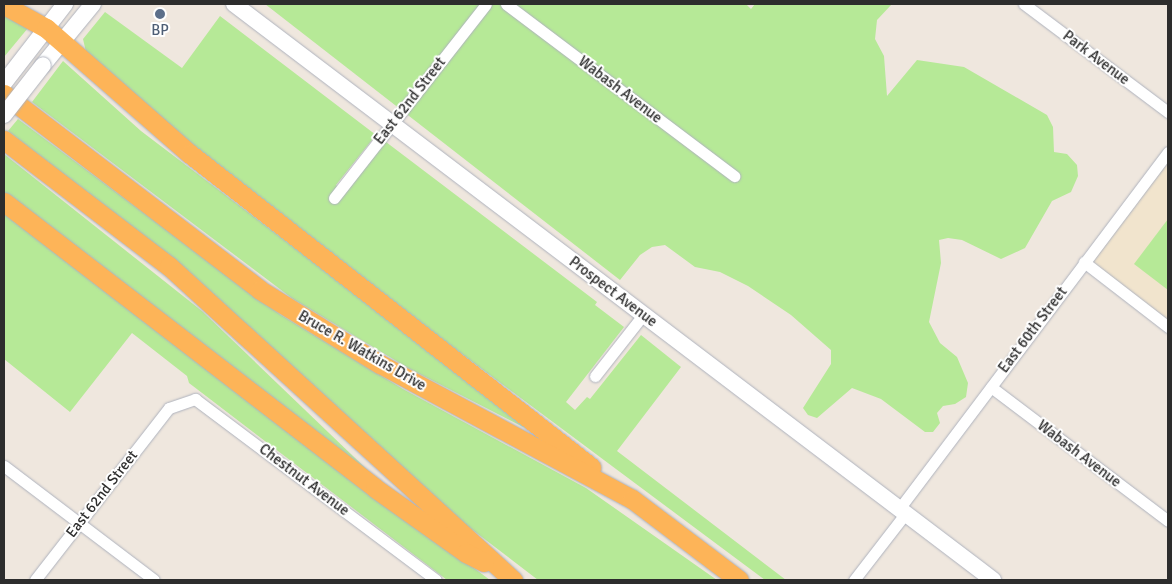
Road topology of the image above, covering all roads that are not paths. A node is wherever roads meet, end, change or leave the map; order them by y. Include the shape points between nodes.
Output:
1 (65, 4) edge
2 (93, 4) edge
3 (234, 4) edge
4 (486, 4) edge
5 (506, 4) edge
6 (1024, 4) edge
7 (4, 5) edge
8 (46, 28) junction
9 (62, 42) junction
10 (4, 83) edge
11 (4, 94) edge
12 (1168, 112) edge
13 (4, 115) edge
14 (392, 124) junction
15 (4, 140) edge
16 (1168, 152) edge
17 (734, 176) dead end
18 (334, 198) dead end
19 (4, 202) edge
20 (1084, 262) junction
21 (644, 315) junction
22 (1168, 327) edge
23 (596, 376) dead end
24 (991, 387) junction
25 (168, 408) joint
26 (4, 466) edge
27 (632, 499) junction
28 (902, 511) junction
29 (1168, 521) edge
30 (79, 523) junction
31 (507, 575) edge
32 (35, 580) edge
33 (154, 580) edge
34 (434, 580) edge
35 (739, 580) edge
36 (854, 580) edge
37 (993, 580) edge

1 - 8 main road
2 - 9 main road
3 - 14 main road, Prospect Avenue
4 - 14 street, East 62nd Street
5 - 17 street, Wabash Avenue
6 - 12 street, Park Avenue
7 - 8 highway
8 - 9 highway
8 - 10 main road
9 - 13 main road, bridge
9 - 27 highway via 190,154
11 - 27 highway, Bruce R. Watkins Drive via 260,290 380,364
14 - 18 street, East 62nd Street
14 - 21 main road, Prospect Avenue
15 - 31 highway via 176,272
16 - 20 street, East 60th Street
19 - 31 highway via 375,488 466,553
20 - 22 street
20 - 24 street, East 60th Street
21 - 23 street
21 - 28 main road, Prospect Avenue
24 - 28 street, East 60th Street
24 - 29 street, Wabash Avenue
25 - 30 street, East 62nd Street
25 - 34 street, Chestnut Avenue via 186,400 200,401
26 - 30 street
27 - 35 highway, Bruce R. Watkins Drive
28 - 36 street, East 60th Street
28 - 37 main road, Prospect Avenue
30 - 32 street, East 62nd Street
30 - 33 street

